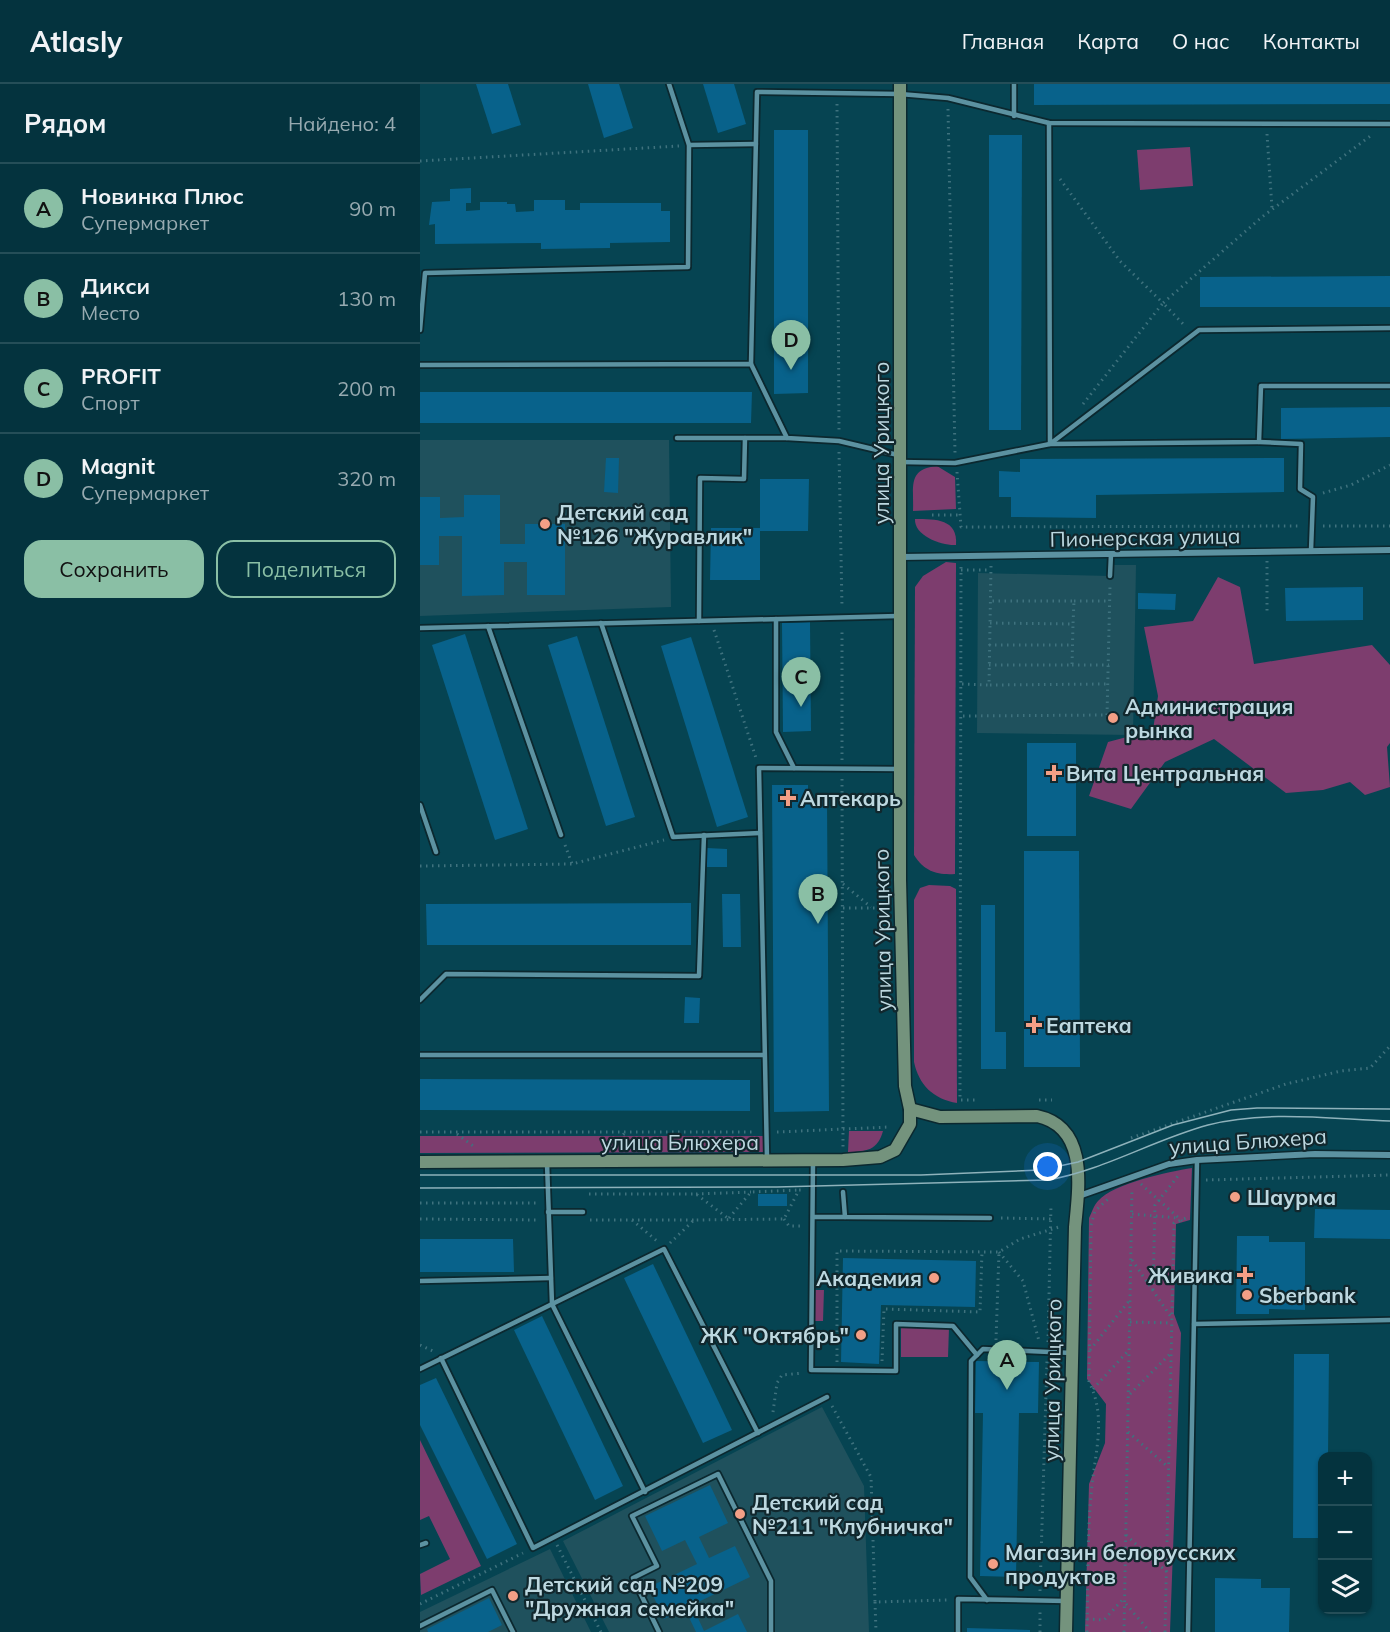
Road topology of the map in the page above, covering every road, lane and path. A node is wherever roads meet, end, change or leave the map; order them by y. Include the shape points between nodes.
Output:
1 (669, 84) edge
2 (792, 84) edge
3 (1014, 84) edge
4 (900, 89) edge
5 (792, 92) junction
6 (948, 98) junction
7 (1014, 116) junction
8 (1049, 123) junction
9 (1266, 123) junction
10 (1388, 124) edge
11 (756, 144) junction
12 (689, 145) junction
13 (420, 161) edge
14 (1049, 166) junction
15 (1272, 209) junction
16 (1163, 303) junction
17 (1390, 328) edge
18 (420, 330) edge
19 (1194, 334) junction
20 (751, 364) junction
21 (420, 365) edge
22 (1390, 386) edge
23 (1079, 408) dead end
24 (677, 438) dead end
25 (745, 438) junction
26 (788, 438) junction
27 (1259, 442) junction
28 (1050, 444) junction
29 (901, 459) junction
30 (955, 463) junction
31 (1390, 465) edge
32 (1313, 497) junction
33 (932, 515) dead end
34 (960, 515) junction
35 (1311, 526) junction
36 (1390, 526) edge
37 (1390, 550) edge
38 (1311, 551) junction
39 (1267, 552) junction
40 (1110, 554) junction
41 (991, 555) junction
42 (901, 557) junction
43 (962, 563) dead end
44 (961, 570) junction
45 (991, 570) junction
46 (1110, 576) joint
47 (990, 601) junction
48 (1074, 601) junction
49 (1110, 602) junction
50 (1267, 614) dead end
51 (901, 616) junction
52 (776, 619) junction
53 (710, 620) junction
54 (699, 621) junction
55 (601, 623) junction
56 (990, 623) junction
57 (1073, 624) junction
58 (488, 626) junction
59 (420, 628) edge
60 (989, 645) junction
61 (1073, 645) junction
62 (989, 664) junction
63 (1072, 665) junction
64 (1109, 665) junction
65 (962, 684) junction
66 (1108, 684) junction
67 (989, 685) junction
68 (963, 716) junction
69 (759, 768) junction
70 (794, 768) junction
71 (901, 769) junction
72 (842, 801) dead end
73 (882, 802) dead end
74 (420, 805) edge
75 (760, 833) junction
76 (561, 835) joint
77 (704, 835) junction
78 (673, 837) junction
79 (436, 852) dead end
80 (572, 864) junction
81 (420, 866) edge
82 (843, 884) dead end
83 (843, 908) dead end
84 (872, 908) junction
85 (883, 908) dead end
86 (420, 1000) edge
87 (1390, 1046) edge
88 (420, 1055) edge
89 (764, 1055) junction
90 (960, 1100) dead end
91 (910, 1109) junction
92 (889, 1127) dead end
93 (420, 1132) edge
94 (766, 1132) junction
95 (1131, 1138) dead end
96 (1390, 1155) edge
97 (813, 1160) junction
98 (1197, 1160) junction
99 (767, 1161) junction
100 (420, 1162) edge
101 (547, 1163) junction
102 (1390, 1174) edge
103 (1178, 1176) dead end
104 (1198, 1180) junction
105 (1140, 1184) dead end
106 (799, 1190) junction
107 (813, 1190) junction
108 (1123, 1191) dead end
109 (751, 1192) junction
110 (843, 1192) dead end
111 (589, 1194) dead end
112 (696, 1194) junction
113 (1113, 1195) dead end
114 (1078, 1197) junction
115 (1159, 1200) junction
116 (420, 1203) edge
117 (548, 1203) junction
118 (1052, 1204) dead end
119 (548, 1212) junction
120 (583, 1212) dead end
121 (1132, 1214) junction
122 (1154, 1216) junction
123 (813, 1217) junction
124 (844, 1217) junction
125 (990, 1218) joint
126 (728, 1219) junction
127 (784, 1219) junction
128 (1051, 1219) junction
129 (632, 1220) dead end
130 (1174, 1223) dead end
131 (813, 1226) junction
132 (1059, 1227) dead end
133 (1050, 1232) junction
134 (664, 1249) junction
135 (982, 1252) junction
136 (999, 1252) junction
137 (1131, 1258) junction
138 (551, 1278) junction
139 (420, 1281) edge
140 (1153, 1290) junction
141 (1130, 1299) junction
142 (552, 1304) junction
143 (1172, 1318) junction
144 (1390, 1320) edge
145 (1130, 1322) junction
146 (1172, 1323) junction
147 (1194, 1324) junction
148 (1130, 1349) junction
149 (996, 1350) junction
150 (1090, 1350) junction
151 (1048, 1352) junction
152 (1072, 1353) junction
153 (1171, 1353) junction
154 (977, 1355) junction
155 (441, 1358) junction
156 (837, 1366) dead end
157 (881, 1367) dead end
158 (420, 1369) edge
159 (812, 1370) junction
160 (1093, 1389) junction
161 (1129, 1395) junction
162 (827, 1397) joint
163 (765, 1429) junction
164 (1128, 1432) junction
165 (758, 1433) junction
166 (1168, 1467) junction
167 (645, 1492) junction
168 (1126, 1535) junction
169 (554, 1538) junction
170 (426, 1543) dead end
171 (420, 1545) edge
172 (533, 1548) junction
173 (1167, 1572) junction
174 (1125, 1597) junction
175 (958, 1599) junction
176 (987, 1600) junction
177 (1040, 1601) junction
178 (1066, 1601) junction
179 (420, 1602) edge
180 (875, 1602) junction
181 (1125, 1602) junction
182 (1087, 1619) junction
183 (420, 1626) edge
184 (513, 1632) edge
185 (602, 1632) edge
186 (659, 1632) edge
187 (771, 1632) edge
188 (876, 1632) edge
189 (958, 1632) edge
190 (1040, 1632) edge
191 (1066, 1632) edge
192 (1087, 1632) edge
193 (1124, 1632) edge
194 (1150, 1632) edge
195 (1165, 1632) edge
196 (1188, 1632) edge

1 - 12 lane
2 - 5 lane
3 - 7 lane
4 - 5 lane
4 - 6 lane
4 - 29 street, улица Урицкого
5 - 11 lane via 757,92
6 - 7 lane
6 - 30 path
7 - 8 lane
8 - 9 lane
8 - 14 lane
9 - 10 lane
9 - 15 path
10 - 15 path
11 - 12 lane
11 - 20 lane
12 - 13 path
12 - 18 lane via 688,267 425,273
14 - 16 path via 1120,261
14 - 28 lane
15 - 16 path
16 - 19 path
16 - 23 path
17 - 19 lane via 1199,330
19 - 28 lane
20 - 21 lane
20 - 26 lane
22 - 27 lane via 1261,386
24 - 25 lane
25 - 26 lane
25 - 54 lane via 744,479 700,478
26 - 29 lane via 839,441
27 - 28 lane
27 - 32 lane via 1301,444 1300,489
28 - 30 lane
29 - 30 lane
29 - 42 street, улица Урицкого
30 - 34 path
31 - 32 path via 1351,485
32 - 35 lane
33 - 34 path
34 - 35 path via 961,527
35 - 36 path
35 - 38 lane
37 - 38 street, Пионерская улица
38 - 39 street, Пионерская улица
39 - 40 street, Пионерская улица
39 - 50 path
40 - 41 street, Пионерская улица
40 - 46 lane
41 - 42 street, Пионерская улица
41 - 45 path
42 - 51 street, улица Урицкого
43 - 44 path
44 - 45 path
44 - 65 path
45 - 47 path
46 - 49 path
47 - 48 path
47 - 56 path
48 - 49 path
48 - 57 path
49 - 64 path
51 - 52 lane
51 - 71 street, улица Урицкого
52 - 53 lane
52 - 70 lane via 776,732
53 - 54 lane
53 - 69 path
54 - 55 lane
55 - 58 lane
55 - 78 lane
56 - 57 path
56 - 60 path
57 - 61 path
58 - 59 lane
58 - 76 lane
60 - 61 path
60 - 62 path
61 - 63 path
62 - 63 path
62 - 67 path
63 - 64 path
64 - 66 path
65 - 67 path
65 - 68 path
66 - 67 path
66 - 68 path via 1107,716
68 - 90 path
69 - 70 lane
69 - 75 lane
70 - 71 lane
71 - 91 street, улица Урицкого via 904,1086
72 - 73 path
74 - 79 lane
75 - 77 lane
75 - 89 lane
76 - 80 path
77 - 78 lane
77 - 86 lane via 699,976 446,974
78 - 80 path
80 - 81 path
82 - 84 path
83 - 84 path
84 - 85 path
87 - 95 path via 1370,1068 1286,1084
88 - 89 lane
89 - 94 lane
91 - 97 street, улица Блюхера via 910,1124 895,1150 880,1157
91 - 114 street, улица Урицкого via 940,1118 1047,1118 1069,1136 1074,1148
92 - 94 path
93 - 94 path
94 - 99 lane
96 - 98 street, улица Блюхера
97 - 99 street, улица Блюхера
97 - 107 lane
98 - 104 lane
98 - 114 street, улица Блюхера via 1169,1164
99 - 101 street, улица Блюхера
100 - 101 street, улица Блюхера
101 - 117 lane
102 - 104 path
103 - 115 path
104 - 147 lane
105 - 115 path
106 - 107 path
106 - 109 path
106 - 127 path
107 - 123 lane
108 - 121 path via 1132,1186
109 - 112 path
109 - 126 path
110 - 124 lane
111 - 112 path
112 - 126 path
113 - 150 path via 1101,1203 1092,1218
114 - 152 street, улица Урицкого
115 - 122 path
115 - 122 path via 1181,1220
116 - 117 path
117 - 119 lane
118 - 128 path
119 - 120 lane
119 - 138 lane
121 - 122 path
121 - 137 path
122 - 140 path
123 - 124 lane
123 - 131 lane
124 - 125 lane
125 - 128 path
126 - 127 path
126 - 134 path via 694,1220
127 - 131 path via 789,1227
128 - 133 path
129 - 134 path
130 - 143 path
131 - 159 lane
132 - 133 path
133 - 136 path via 1020,1239
133 - 151 path
134 - 142 lane
134 - 165 lane
135 - 136 path
135 - 156 path via 837,1251
135 - 157 path via 980,1312 884,1309
136 - 149 path
136 - 151 path via 1023,1281 1032,1324 1040,1345
137 - 140 path
137 - 141 path
138 - 139 lane
138 - 142 lane
140 - 143 path
141 - 145 path
141 - 150 path
142 - 155 lane
142 - 167 lane
143 - 146 path
144 - 147 lane
145 - 146 path
145 - 148 path
146 - 153 path
147 - 196 lane
148 - 160 path
148 - 161 path
149 - 151 lane
149 - 154 lane via 984,1350
150 - 160 path via 1089,1382
151 - 152 lane
151 - 177 path
152 - 178 street, улица Урицкого
153 - 161 path
153 - 166 path
154 - 159 lane via 953,1326 896,1324 896,1371
154 - 176 lane via 971,1361 970,1576
155 - 158 lane
155 - 172 lane
159 - 163 path via 782,1375
160 - 182 path via 1098,1400 1097,1453 1092,1485
161 - 164 path
162 - 163 lane
162 - 180 path via 871,1477
163 - 165 lane
164 - 166 path
164 - 168 path
165 - 167 lane
166 - 173 path
167 - 169 lane
168 - 173 path
168 - 174 path
169 - 172 lane
169 - 185 path
170 - 171 lane
172 - 179 path
173 - 195 path
174 - 181 path
174 - 182 path via 1104,1620
175 - 176 lane
175 - 180 path
175 - 189 lane
176 - 177 lane
177 - 178 lane
177 - 190 path
178 - 191 street, улица Урицкого
180 - 188 path
181 - 193 path
181 - 194 path
182 - 192 path
183 - 184 lane via 492,1590
186 - 187 lane via 633,1578 657,1566 632,1516 718,1474 771,1581

